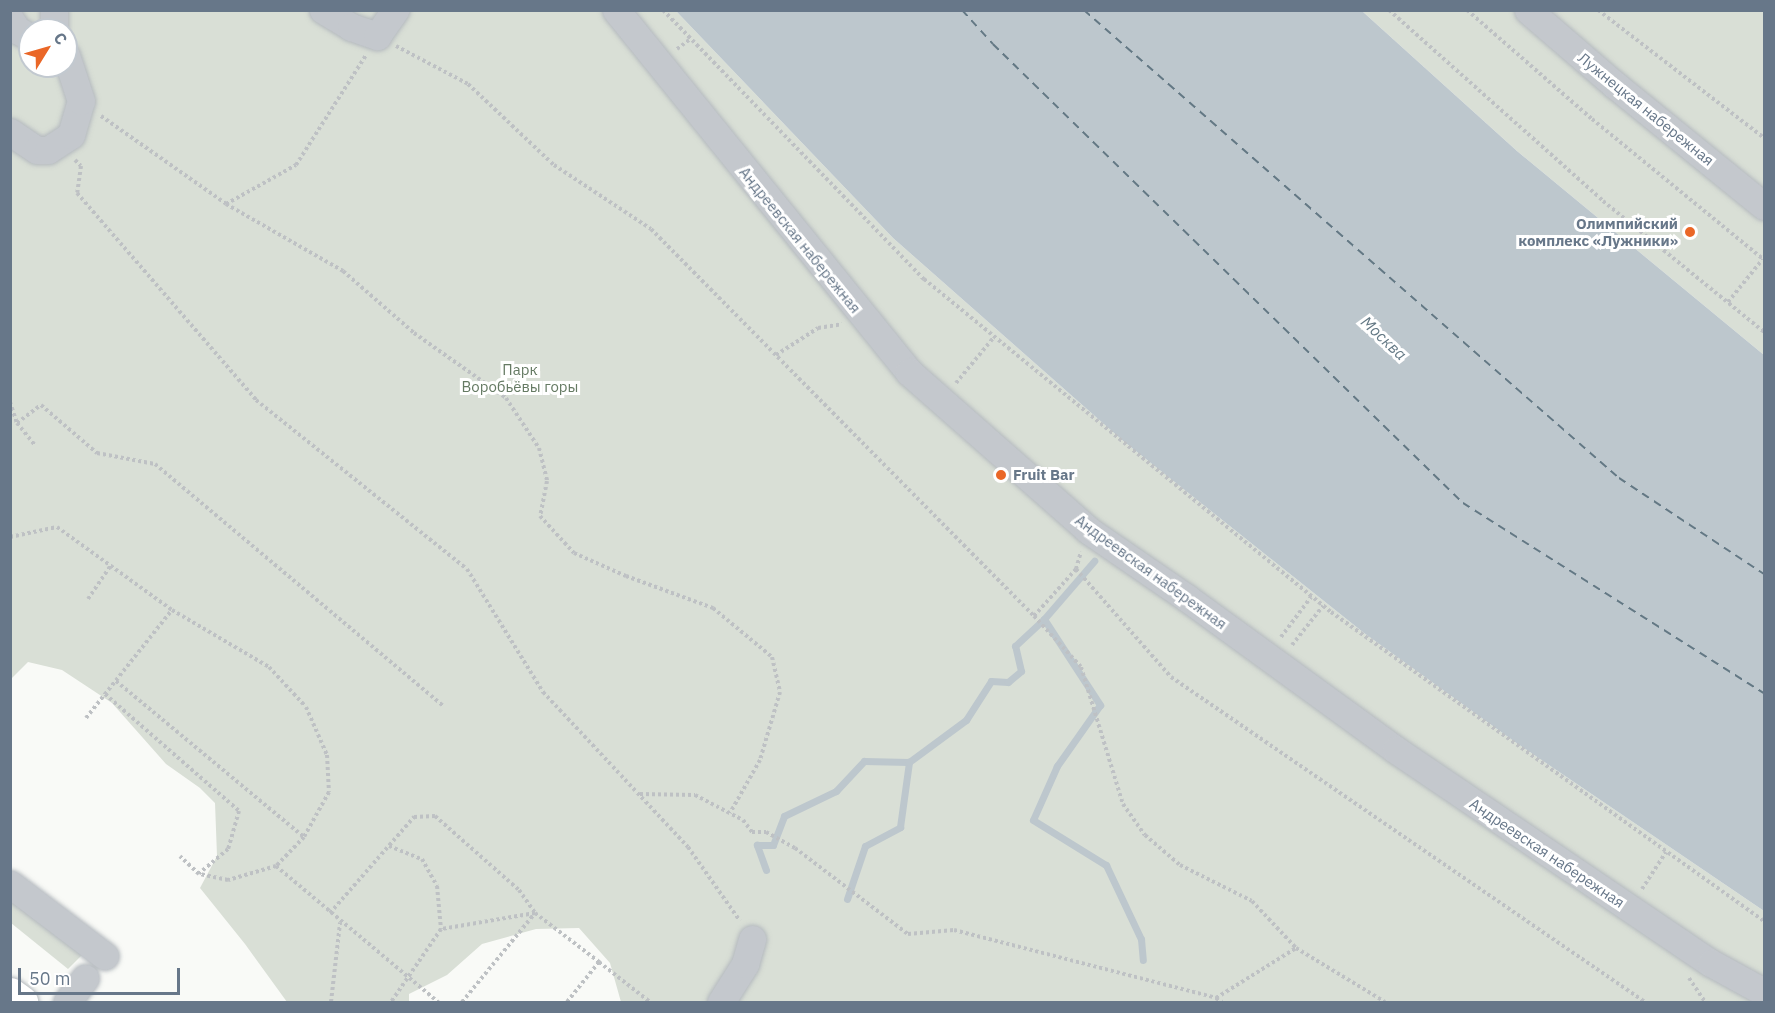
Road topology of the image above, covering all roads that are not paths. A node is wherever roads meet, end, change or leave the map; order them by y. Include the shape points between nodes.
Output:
1 (323, 10) edge
2 (395, 10) edge
3 (616, 10) edge
4 (1528, 10) edge
5 (73, 78) edge
6 (10, 132) edge
7 (1764, 206) edge
8 (10, 885) edge
9 (752, 939) road end
10 (105, 956) dead end
11 (84, 978) dead end
12 (1764, 992) edge
13 (10, 994) edge
14 (21, 1002) edge
15 (67, 1002) edge
16 (721, 1002) edge

1 - 2 street via 351,27 377,36
3 - 12 street, Андреевская набережная via 909,372 1088,530 1396,750 1702,957
4 - 7 street, Лужнецкая набережная
5 - 6 street via 81,101 71,135 48,150 37,150
8 - 10 street
9 - 16 street via 745,964
11 - 15 street
13 - 14 main road

